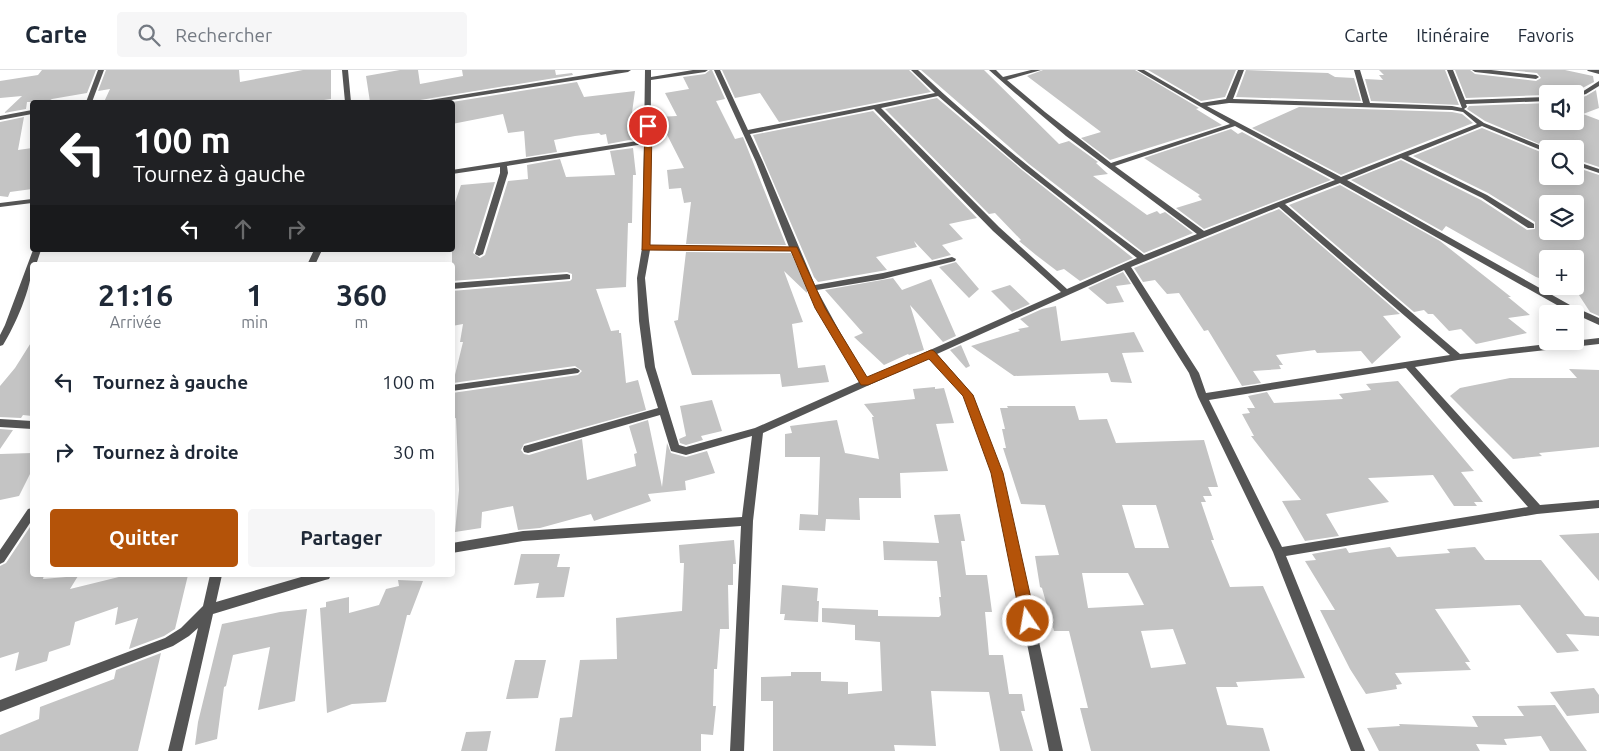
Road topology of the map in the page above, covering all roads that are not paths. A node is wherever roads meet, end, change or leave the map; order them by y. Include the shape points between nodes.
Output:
1 (100, 70) edge
2 (345, 70) edge
3 (628, 70) edge
4 (648, 70) edge
5 (705, 70) edge
6 (717, 70) edge
7 (914, 70) edge
8 (992, 70) edge
9 (1038, 70) edge
10 (1140, 70) edge
11 (1241, 70) edge
12 (1357, 70) edge
13 (1450, 70) edge
14 (1475, 70) edge
15 (1590, 70) edge
16 (1599, 72) edge
17 (1536, 77) dead end
18 (648, 79) junction
19 (1002, 79) junction
20 (1599, 84) edge
21 (1584, 93) edge
22 (939, 94) junction
23 (89, 100) edge
24 (348, 100) edge
25 (442, 100) edge
26 (1539, 100) edge
27 (1229, 101) junction
28 (1463, 102) junction
29 (1200, 105) junction
30 (1367, 105) junction
31 (875, 106) junction
32 (1465, 111) junction
33 (30, 112) edge
34 (0, 118) edge
35 (1236, 124) junction
36 (1482, 124) junction
37 (746, 134) junction
38 (648, 141) junction
39 (1539, 147) edge
40 (1402, 156) junction
41 (503, 164) junction
42 (1111, 166) junction
43 (1584, 166) edge
44 (1599, 171) edge
45 (455, 172) edge
46 (1342, 180) junction
47 (30, 201) edge
48 (1280, 204) junction
49 (0, 205) edge
50 (1531, 226) dead end
51 (1203, 234) junction
52 (646, 248) junction
53 (794, 249) junction
54 (478, 254) dead end
55 (1143, 258) junction
56 (952, 259) dead end
57 (1126, 266) junction
58 (30, 267) edge
59 (568, 276) dead end
60 (455, 286) edge
61 (812, 288) junction
62 (1066, 292) junction
63 (1599, 322) edge
64 (1599, 341) edge
65 (0, 343) edge
66 (931, 354) junction
67 (1458, 357) junction
68 (1408, 365) junction
69 (574, 370) dead end
70 (864, 383) junction
71 (455, 388) edge
72 (1203, 397) junction
73 (664, 410) junction
74 (0, 423) edge
75 (30, 425) edge
76 (758, 431) junction
77 (528, 449) dead end
78 (1599, 504) edge
79 (1537, 510) junction
80 (30, 515) edge
81 (748, 521) junction
82 (455, 547) edge
83 (1279, 552) junction
84 (0, 559) edge
85 (215, 577) edge
86 (318, 577) edge
87 (207, 610) junction
88 (0, 706) edge
89 (175, 751) edge
90 (737, 751) edge
91 (1056, 751) edge
92 (1358, 751) edge

1 - 23 street
2 - 24 street
3 - 25 street
4 - 18 street
5 - 18 street
6 - 37 street
7 - 22 street
8 - 19 street
9 - 19 street
10 - 29 street
11 - 27 street
12 - 30 street
13 - 28 street
14 - 17 street
15 - 16 street
18 - 38 street
19 - 42 street
20 - 21 street
22 - 31 street
22 - 55 street via 1059,196
26 - 28 street
27 - 29 street
27 - 30 street
28 - 32 street
29 - 35 street
30 - 32 street
31 - 37 street
31 - 62 street via 996,229
32 - 36 street
33 - 34 street
35 - 42 street
35 - 46 street
36 - 39 street
36 - 40 street
37 - 53 street via 761,162
38 - 41 street
38 - 52 street
40 - 46 street
40 - 50 street via 1507,208
41 - 45 street
41 - 54 street via 504,173
42 - 51 street
43 - 44 street
46 - 48 street
46 - 63 street
47 - 49 street
48 - 51 street
48 - 67 street
51 - 55 street
52 - 53 street
52 - 73 street via 641,278 644,321 650,367
53 - 61 street
55 - 57 street
56 - 61 street via 883,276
57 - 62 street
57 - 72 street via 1194,373
58 - 65 street via 10,325
59 - 60 street
61 - 70 street via 820,308
62 - 66 street
64 - 67 street
66 - 70 street
66 - 91 street via 968,395 997,473
67 - 68 street
68 - 72 street
68 - 79 street
69 - 71 street
70 - 76 street
72 - 83 street
73 - 76 street via 675,448 680,451
73 - 77 street
74 - 75 street
76 - 81 street
78 - 79 street
79 - 83 street
80 - 84 street
81 - 82 street via 523,536
81 - 90 street
83 - 92 street
85 - 87 street
86 - 87 street
87 - 88 street via 185,632 169,642
87 - 89 street

